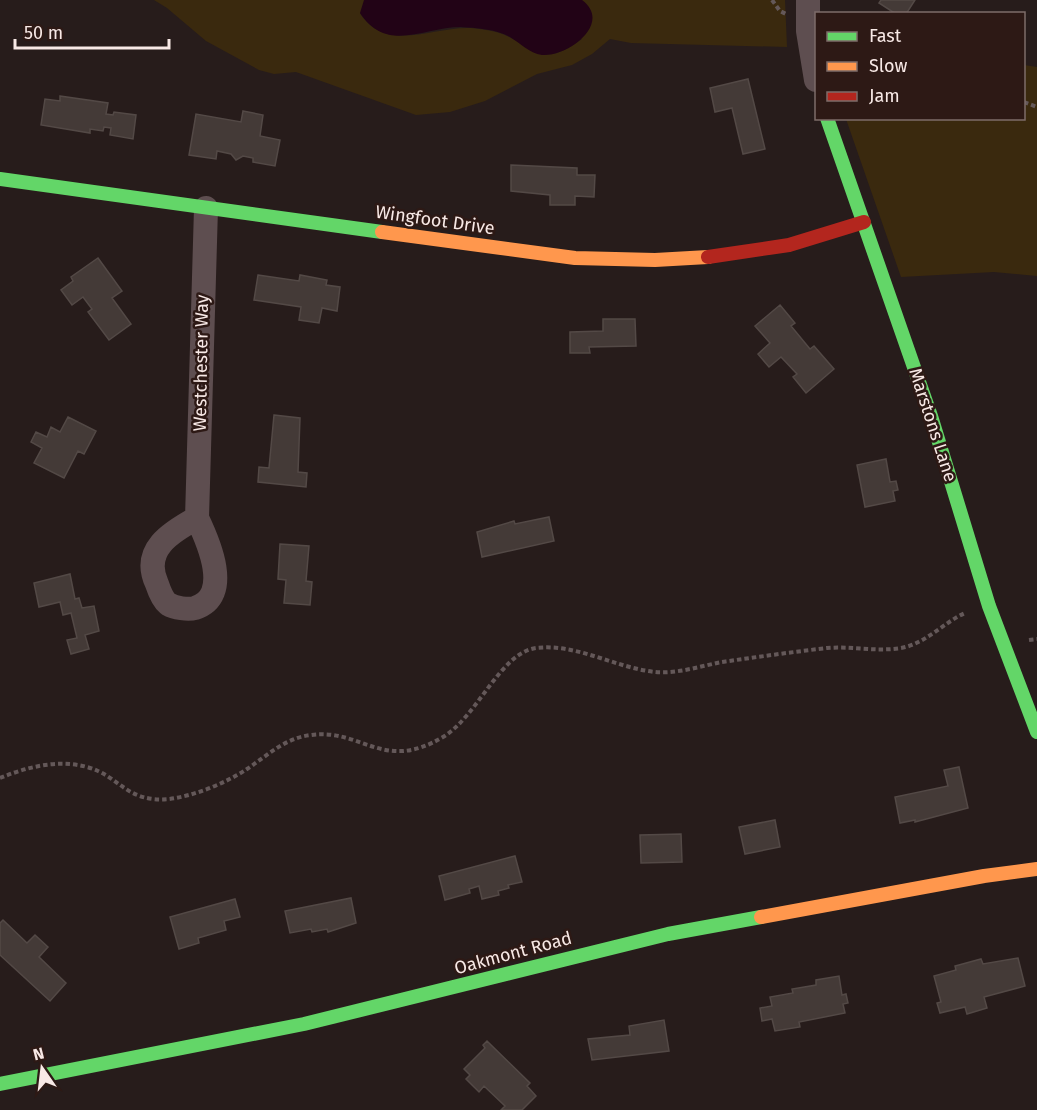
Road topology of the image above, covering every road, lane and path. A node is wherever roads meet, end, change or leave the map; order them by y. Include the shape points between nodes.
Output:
1 (808, 0) edge
2 (815, 74) edge
3 (828, 120) edge
4 (0, 179) edge
5 (206, 207) junction
6 (864, 222) junction
7 (197, 518) dead end
8 (988, 603) junction
9 (1037, 732) edge
10 (0, 778) edge
11 (1037, 869) edge
12 (0, 1084) edge

1 - 2 street
3 - 6 street, Marstons Lane
4 - 5 street, Wingfoot Drive
5 - 6 street, Wingfoot Drive via 607,260 732,254 789,245
5 - 7 street, Westchester Way
6 - 8 street, Marstons Lane via 931,416
8 - 9 street, Marstons Lane
8 - 10 path via 901,648 850,646 663,673 536,648 510,661 458,726 428,744 400,752 322,734 310,735 282,745 223,782 168,799 135,796 88,767 43,765
11 - 12 street, Oakmont Road via 668,934 304,1024

